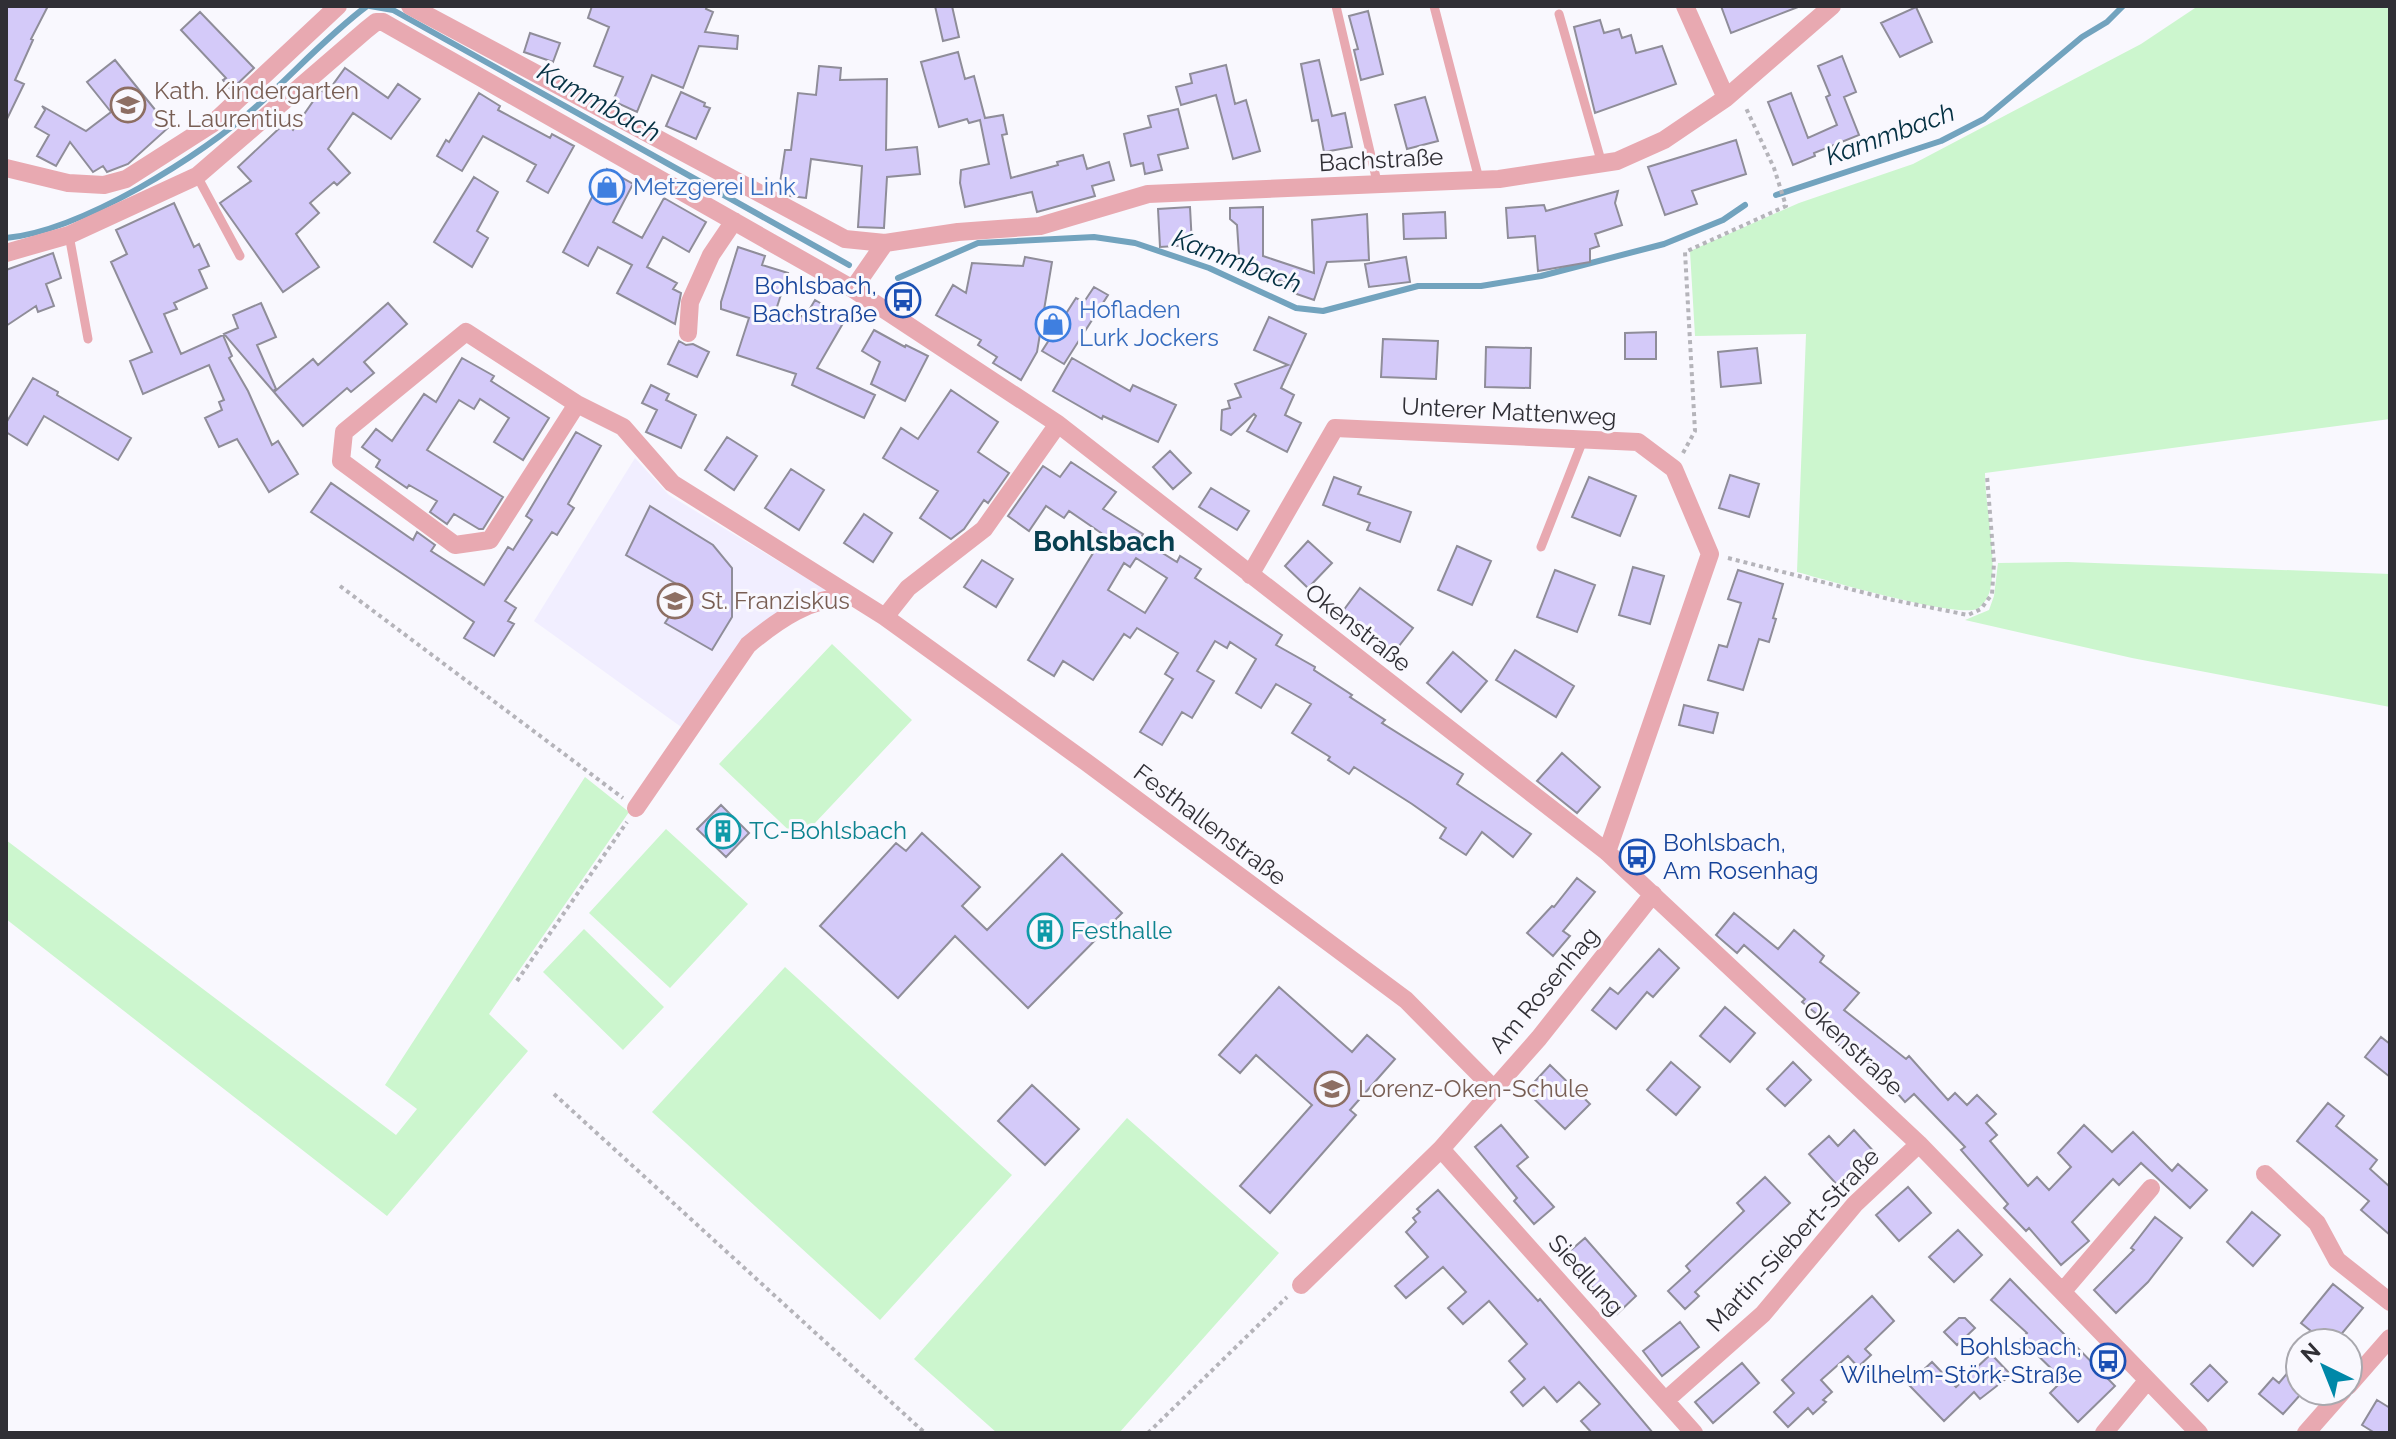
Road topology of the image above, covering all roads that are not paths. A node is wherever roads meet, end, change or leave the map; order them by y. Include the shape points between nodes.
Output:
1 (338, 6) edge
2 (410, 6) edge
3 (1336, 6) edge
4 (1434, 6) edge
5 (1685, 6) edge
6 (1832, 6) edge
7 (382, 14) edge
8 (1559, 14) dead end
9 (1731, 93) junction
10 (1602, 164) junction
11 (6, 168) edge
12 (197, 176) junction
13 (1479, 179) junction
14 (1378, 186) junction
15 (734, 221) junction
16 (69, 235) junction
17 (885, 243) junction
18 (6, 253) edge
19 (240, 256) dead end
20 (853, 289) junction
21 (688, 333) dead end
22 (88, 339) dead end
23 (577, 404) junction
24 (1058, 424) junction
25 (1583, 440) junction
26 (1541, 547) dead end
27 (1250, 575) junction
28 (851, 596) junction
29 (885, 617) junction
30 (636, 808) road end
31 (1607, 852) junction
32 (1653, 894) junction
33 (1493, 1088) junction
34 (1919, 1144) junction
35 (1441, 1149) junction
36 (2265, 1174) dead end
37 (2151, 1188) dead end
38 (1301, 1285) road end
39 (2063, 1291) junction
40 (2390, 1302) edge
41 (2390, 1338) edge
42 (2364, 1368) edge
43 (2147, 1381) junction
44 (1666, 1400) junction
45 (2329, 1407) edge
46 (1694, 1433) edge
47 (2104, 1433) edge
48 (2199, 1433) edge
49 (2306, 1433) edge

1 - 11 street via 212,124 126,179 104,185 68,183
2 - 17 street, Bachstraße via 845,239
3 - 14 lane
4 - 13 lane
5 - 9 street
6 - 9 street, Bachstraße
7 - 12 street
7 - 15 street, Okenstraße
8 - 10 lane
9 - 10 street, Bachstraße via 1664,140
10 - 13 street, Bachstraße
12 - 16 street
12 - 19 lane
13 - 14 street, Bachstraße
14 - 17 street, Bachstraße via 1148,194 1040,226
15 - 20 street, Okenstraße
15 - 21 street via 690,302
16 - 18 street
16 - 22 lane
17 - 20 street
20 - 24 street, Okenstraße
23 - 23 street, Festhallenstraße via 466,332 344,432 341,461 455,545 490,540
23 - 28 street, Festhallenstraße via 623,427 672,483
24 - 27 street, Okenstraße
24 - 29 street via 984,529 908,588
25 - 26 lane
25 - 27 street, Unterer Mattenweg via 1335,428
25 - 31 street, Unterer Mattenweg via 1638,442 1674,469 1710,554
27 - 31 street, Okenstraße
28 - 29 street, Festhallenstraße
28 - 30 street via 829,597 801,608 748,645
29 - 33 street, Festhallenstraße via 1406,1000
31 - 32 street, Okenstraße
32 - 33 street, Am Rosenhag
32 - 34 street, Okenstraße
33 - 35 street, Am Rosenhag
34 - 39 street, Okenstraße
34 - 44 street, Martin-Siebert-Straße via 1855,1204 1763,1314
35 - 38 street, Am Rosenhag
35 - 44 street, Siedlung
36 - 40 street via 2317,1223 2337,1260
37 - 39 street
39 - 43 street, Okenstraße
41 - 42 street
43 - 47 street
43 - 48 street, Okenstraße
44 - 46 street, Siedlung
45 - 49 street

